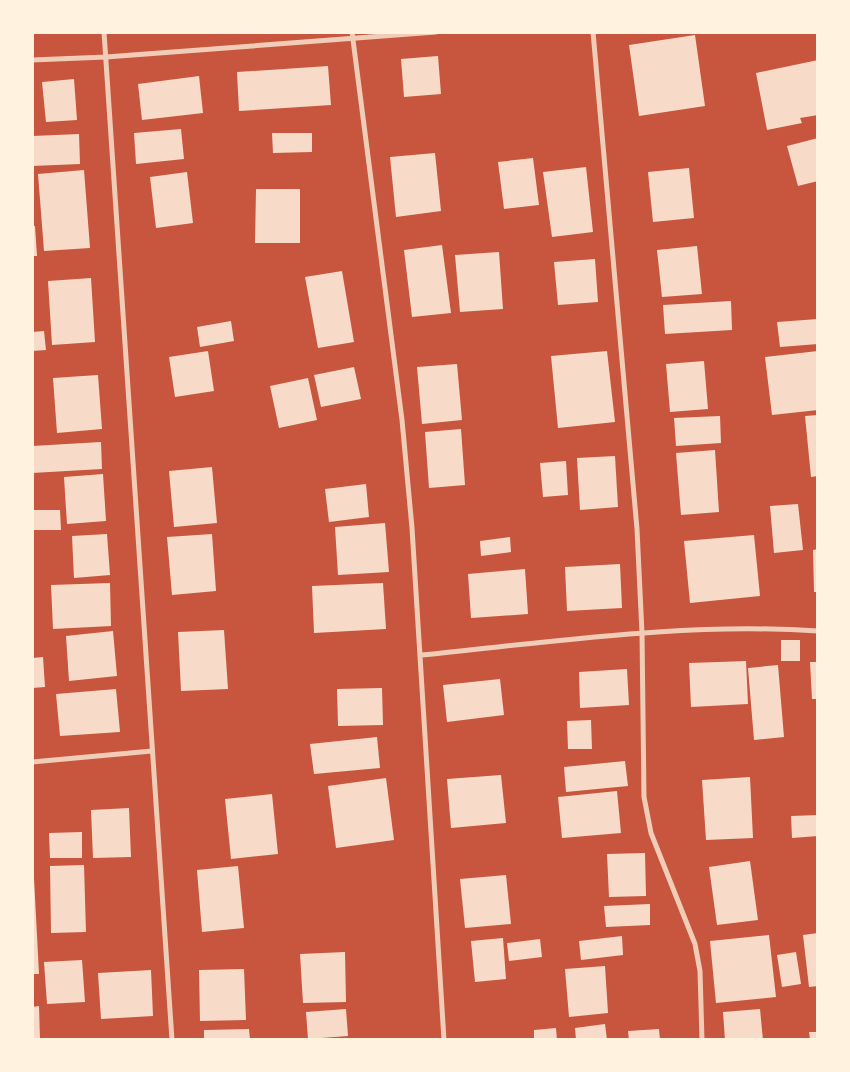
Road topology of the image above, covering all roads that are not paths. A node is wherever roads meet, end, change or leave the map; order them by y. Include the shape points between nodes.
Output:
1 (104, 32) edge
2 (352, 32) edge
3 (436, 32) edge
4 (593, 32) edge
5 (352, 39) junction
6 (106, 57) junction
7 (32, 60) edge
8 (818, 631) edge
9 (642, 633) junction
10 (422, 655) junction
11 (152, 751) junction
12 (32, 762) edge
13 (172, 1040) edge
14 (444, 1040) edge
15 (702, 1040) edge

1 - 6 street
2 - 5 street
3 - 5 street
4 - 9 street via 637,529
5 - 6 street
5 - 10 street via 402,420
6 - 7 street
6 - 11 street
8 - 9 street via 748,628
9 - 10 street
9 - 15 street via 644,797 651,833 695,944 700,972
10 - 14 street
11 - 12 street
11 - 13 street

